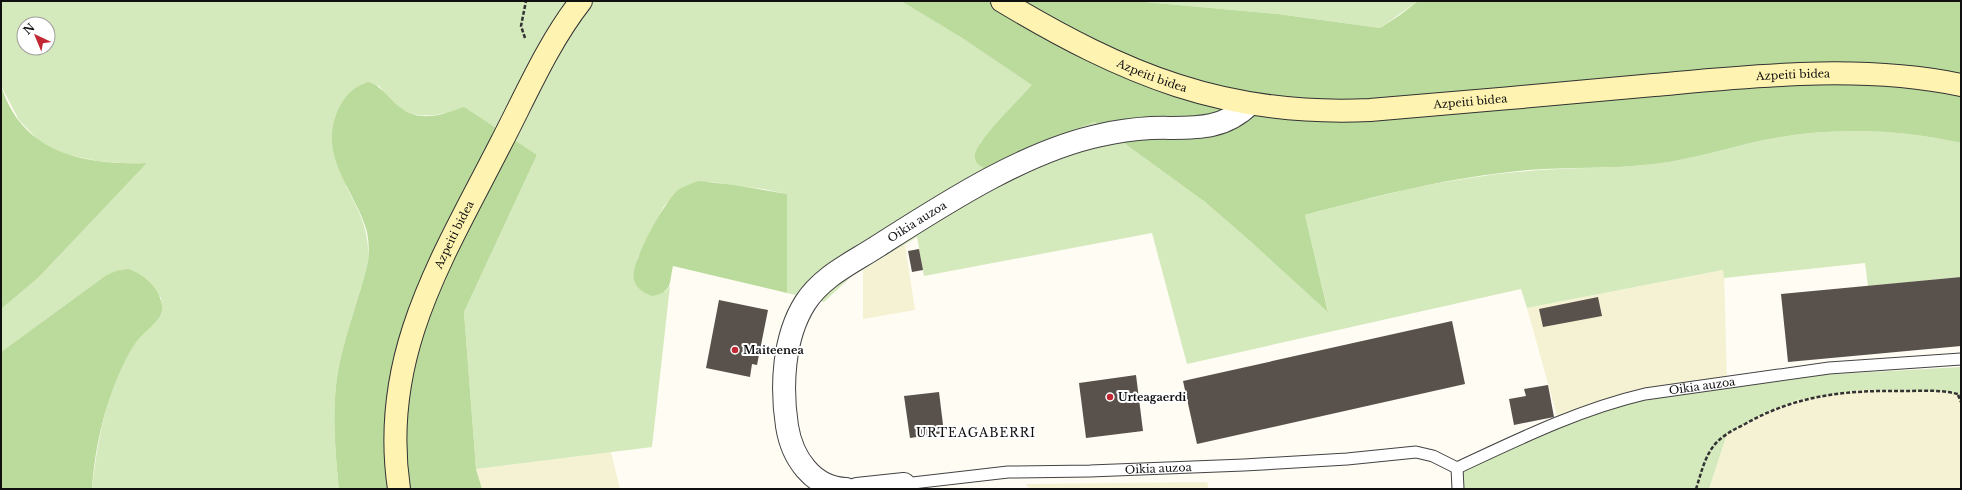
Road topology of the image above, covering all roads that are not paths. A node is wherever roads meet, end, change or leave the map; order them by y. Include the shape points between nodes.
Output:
1 (581, 1) edge
2 (1002, 1) edge
3 (1961, 85) edge
4 (1250, 104) junction
5 (1961, 359) edge
6 (1457, 468) junction
7 (904, 484) joint
8 (399, 489) edge
9 (846, 489) edge
10 (857, 489) edge
11 (1458, 489) edge

1 - 8 main road, Azpeiti bidea via 559,33 528,90 431,281 417,316 404,360 398,393 395,433
2 - 4 main road, Azpeiti bidea via 1076,44 1127,68 1178,87
3 - 4 main road, Azpeiti bidea via 1890,75 1822,74 1727,79 1364,110 1296,110
4 - 9 street, Oikia auzoa via 1233,117 1214,125 1111,133 1058,148 997,176 947,204 822,282 805,303 793,328 786,368 785,411 790,440 806,470 818,481
5 - 6 lane, Oikia auzoa via 1829,368 1645,394 1620,400 1559,423
6 - 7 lane, Oikia auzoa via 1434,456 1416,452 1325,461 1008,472
6 - 11 lane
7 - 10 street, Oikia auzoa

